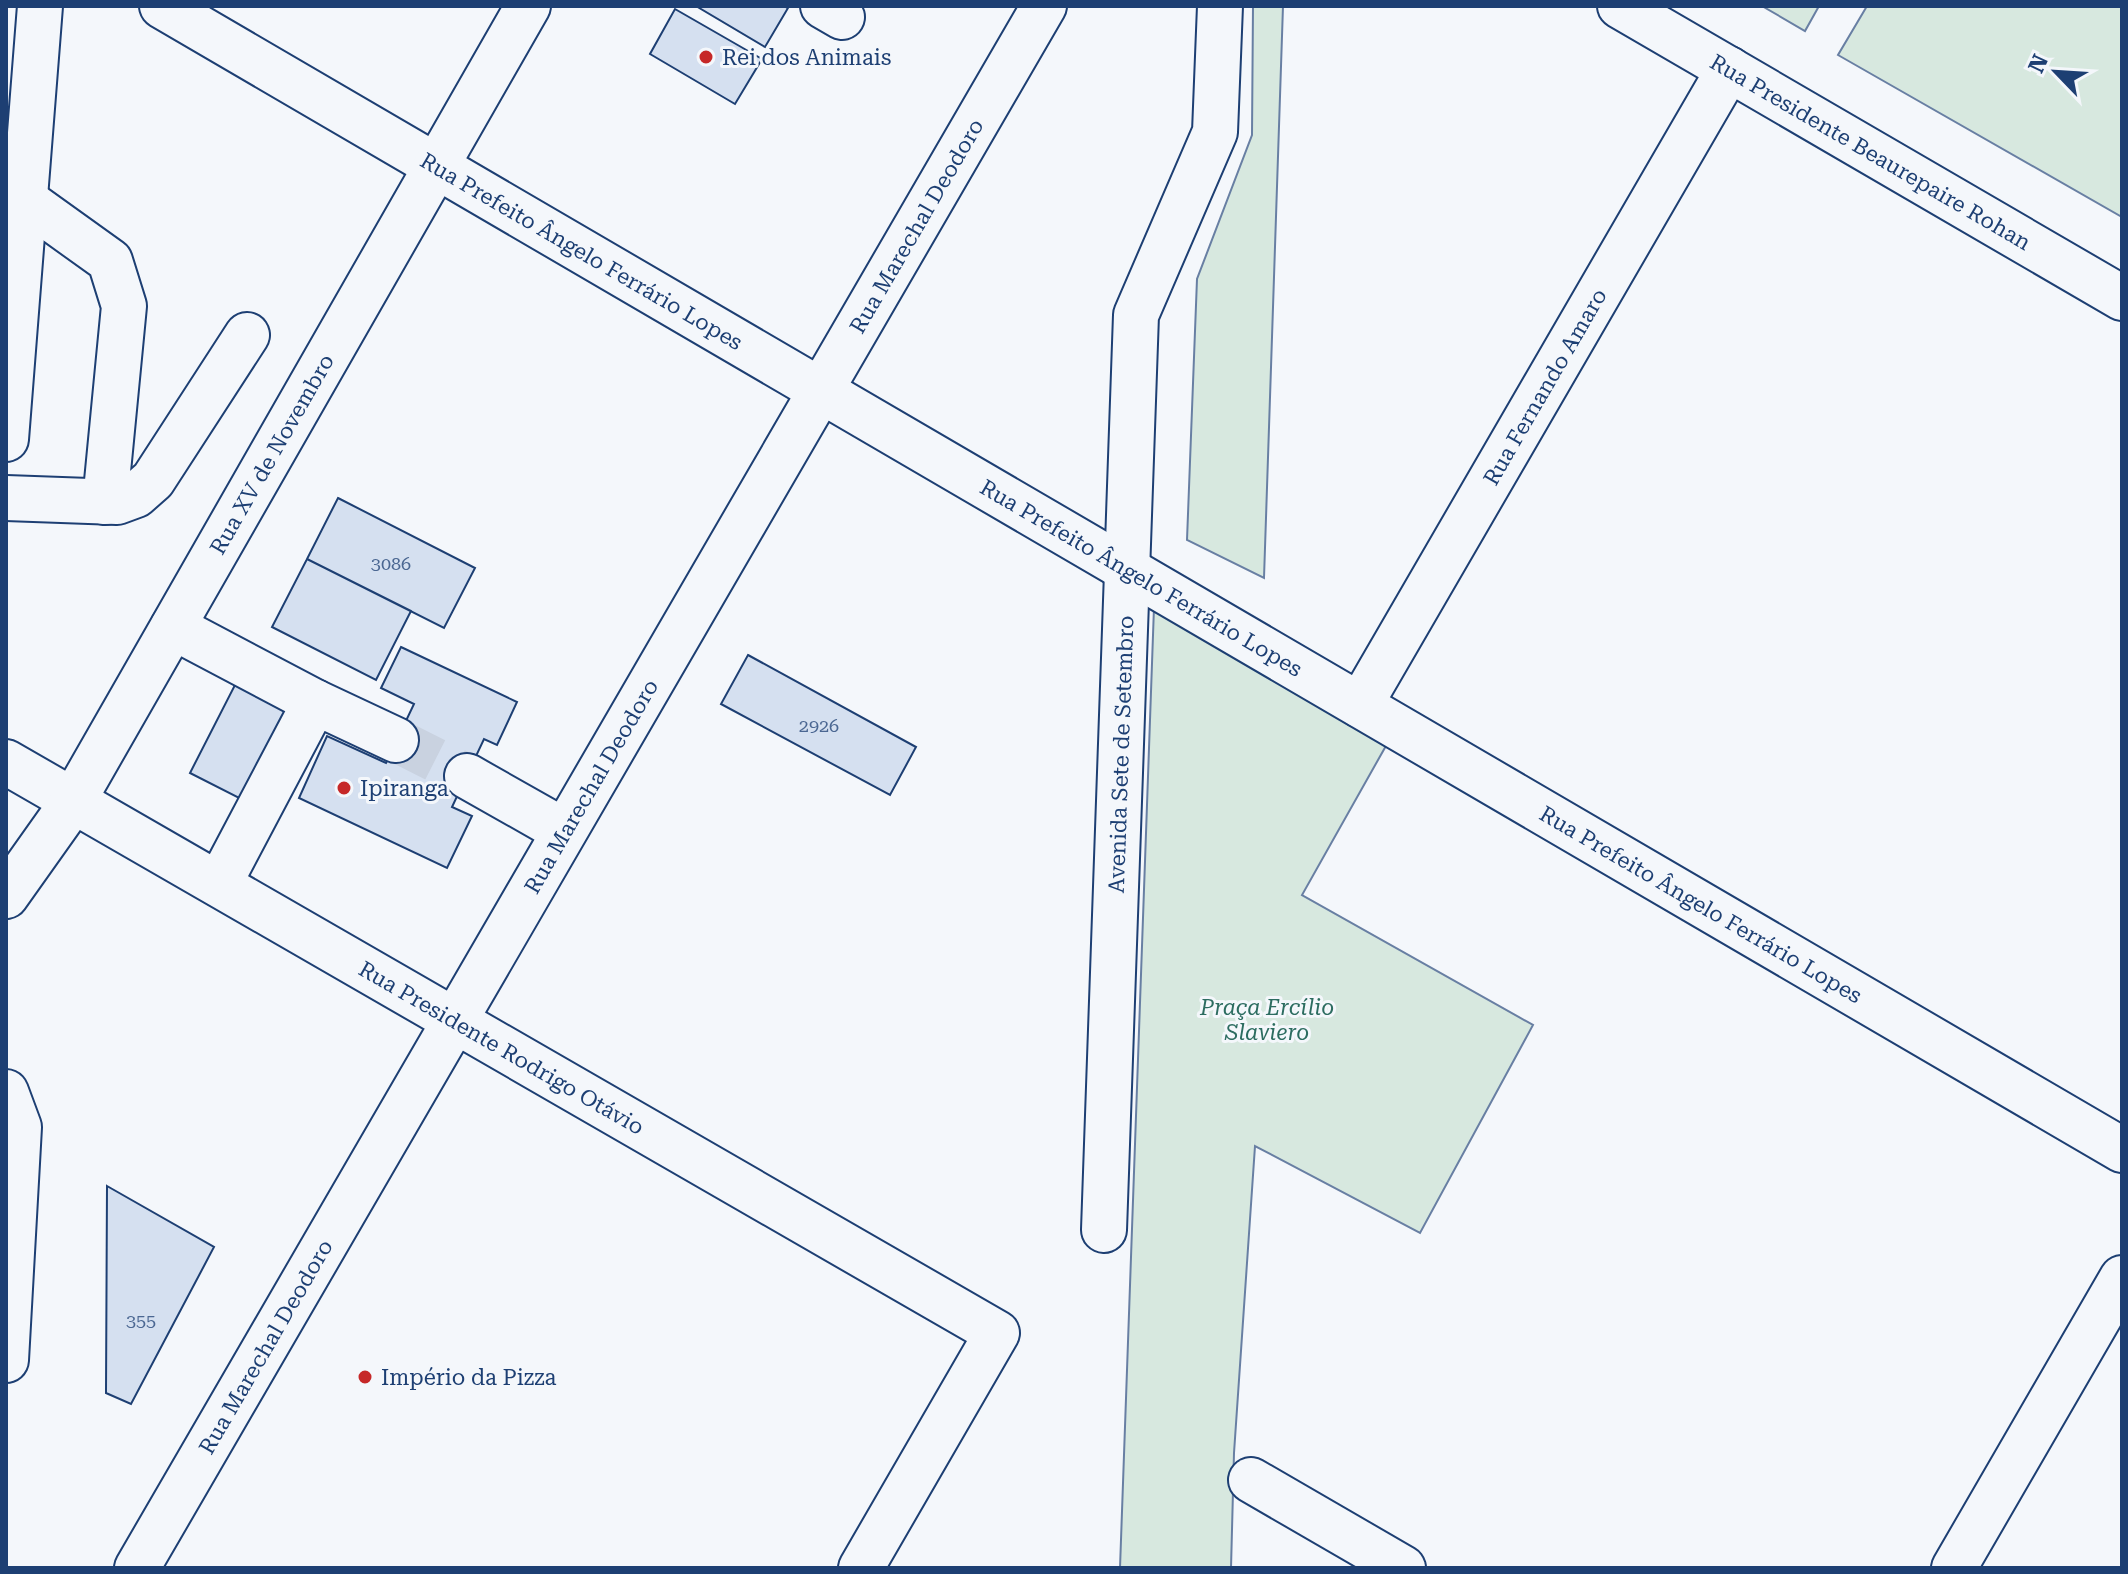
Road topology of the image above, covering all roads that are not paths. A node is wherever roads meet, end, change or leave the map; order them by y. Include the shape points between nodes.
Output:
1 (40, 6) edge
2 (162, 6) edge
3 (528, 6) edge
4 (1044, 6) edge
5 (1220, 6) edge
6 (1620, 6) edge
7 (1729, 69) junction
8 (436, 167) junction
9 (25, 200) junction
10 (2122, 298) edge
11 (247, 335) dead end
12 (821, 390) junction
13 (6, 439) edge
14 (6, 498) edge
15 (105, 502) junction
16 (1129, 570) junction
17 (173, 627) junction
18 (315, 702) junction
19 (1360, 705) junction
20 (396, 740) tunnel mouth
21 (6, 762) edge
22 (467, 776) tunnel mouth
23 (72, 803) junction
24 (564, 831) junction
25 (219, 884) junction
26 (6, 896) edge
27 (455, 1021) junction
28 (6, 1092) edge
29 (2122, 1150) edge
30 (1104, 1230) dead end
31 (2122, 1278) edge
32 (6, 1360) edge
33 (1251, 1480) dead end
34 (137, 1568) edge
35 (861, 1568) edge
36 (1403, 1568) edge
37 (1954, 1568) edge

1 - 9 street
2 - 8 street, Rua Prefeito Ângelo Ferrário Lopes
3 - 8 street, Rua XV de Novembro
4 - 12 street, Rua Marechal Deodoro
5 - 16 street, Avenida Sete de Setembro via 1215,132 1136,315
6 - 7 street, Rua Presidente Beaurepaire Rohan
7 - 10 street, Rua Presidente Beaurepaire Rohan
7 - 19 street, Rua Fernando Amaro
8 - 12 street, Rua Prefeito Ângelo Ferrário Lopes
8 - 17 street, Rua XV de Novembro
9 - 13 street
9 - 15 street via 110,261 124,306
11 - 15 street via 153,480 136,495
12 - 16 street, Rua Prefeito Ângelo Ferrário Lopes
12 - 24 street, Rua Marechal Deodoro
14 - 15 street
16 - 19 street, Rua Prefeito Ângelo Ferrário Lopes
16 - 30 street, Avenida Sete de Setembro
17 - 18 street
17 - 23 street, Rua XV de Novembro
18 - 20 street
18 - 25 street
19 - 29 street, Rua Prefeito Ângelo Ferrário Lopes
21 - 23 street, Rua Presidente Rodrigo Otávio
22 - 24 street
23 - 25 street, Rua Presidente Rodrigo Otávio
23 - 26 street, Rua XV de Novembro
24 - 27 street, Rua Marechal Deodoro
25 - 27 street, Rua Presidente Rodrigo Otávio
27 - 34 street, Rua Marechal Deodoro
27 - 35 street, Rua Presidente Rodrigo Otávio via 997,1333
28 - 32 street via 19,1127
31 - 37 street
33 - 36 street

